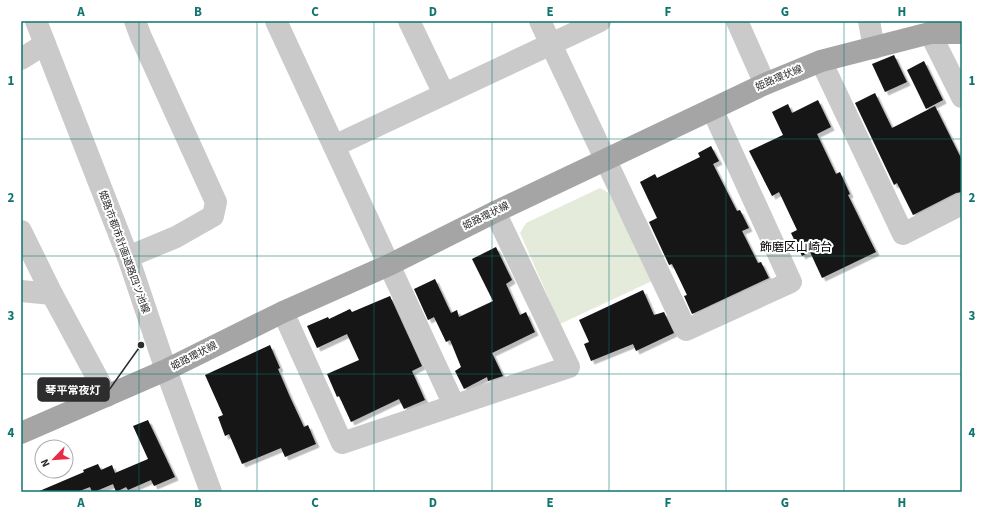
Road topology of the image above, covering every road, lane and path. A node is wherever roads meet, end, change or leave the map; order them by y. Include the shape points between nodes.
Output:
1 (36, 21) edge
2 (135, 21) edge
3 (276, 21) edge
4 (409, 21) edge
5 (540, 21) edge
6 (600, 21) edge
7 (737, 21) edge
8 (869, 21) edge
9 (930, 33) junction
10 (962, 33) edge
11 (45, 44) junction
12 (550, 44) junction
13 (874, 48) junction
14 (21, 59) edge
15 (822, 61) junction
16 (765, 84) junction
17 (444, 94) junction
18 (962, 97) edge
19 (712, 109) junction
20 (334, 146) junction
21 (605, 160) junction
22 (962, 204) edge
23 (495, 212) junction
24 (21, 231) edge
25 (128, 257) junction
26 (389, 265) junction
27 (21, 291) edge
28 (52, 294) junction
29 (283, 312) junction
30 (166, 370) junction
31 (107, 396) junction
32 (454, 405) junction
33 (21, 434) edge
34 (209, 489) edge

1 - 11 street, 姫路市都市計画道路四ツ池線
2 - 25 street via 216,202 213,216 176,237
3 - 20 street
4 - 17 street
5 - 12 street
6 - 12 street
7 - 16 street
8 - 13 street
9 - 10 main road, 姫路環状線
9 - 13 main road, 姫路環状線
9 - 18 street
11 - 14 street
11 - 25 street, 姫路市都市計画道路四ツ池線
12 - 17 street
12 - 21 street
13 - 15 main road, 姫路環状線
15 - 16 main road, 姫路環状線
15 - 22 street via 903,234
16 - 19 main road, 姫路環状線
17 - 20 street
19 - 21 main road, 姫路環状線
19 - 21 street via 790,282 686,330
20 - 26 street
21 - 23 main road, 姫路環状線
23 - 26 main road, 姫路環状線
23 - 32 street via 569,367
24 - 28 street
25 - 30 street, 姫路市都市計画道路四ツ池線
26 - 29 main road, 姫路環状線
26 - 32 street
27 - 28 street
28 - 31 street
29 - 30 main road, 姫路環状線
29 - 32 street via 342,443
30 - 31 main road, 姫路環状線
30 - 34 street, 姫路市都市計画道路四ツ池線
31 - 33 main road, 姫路環状線

